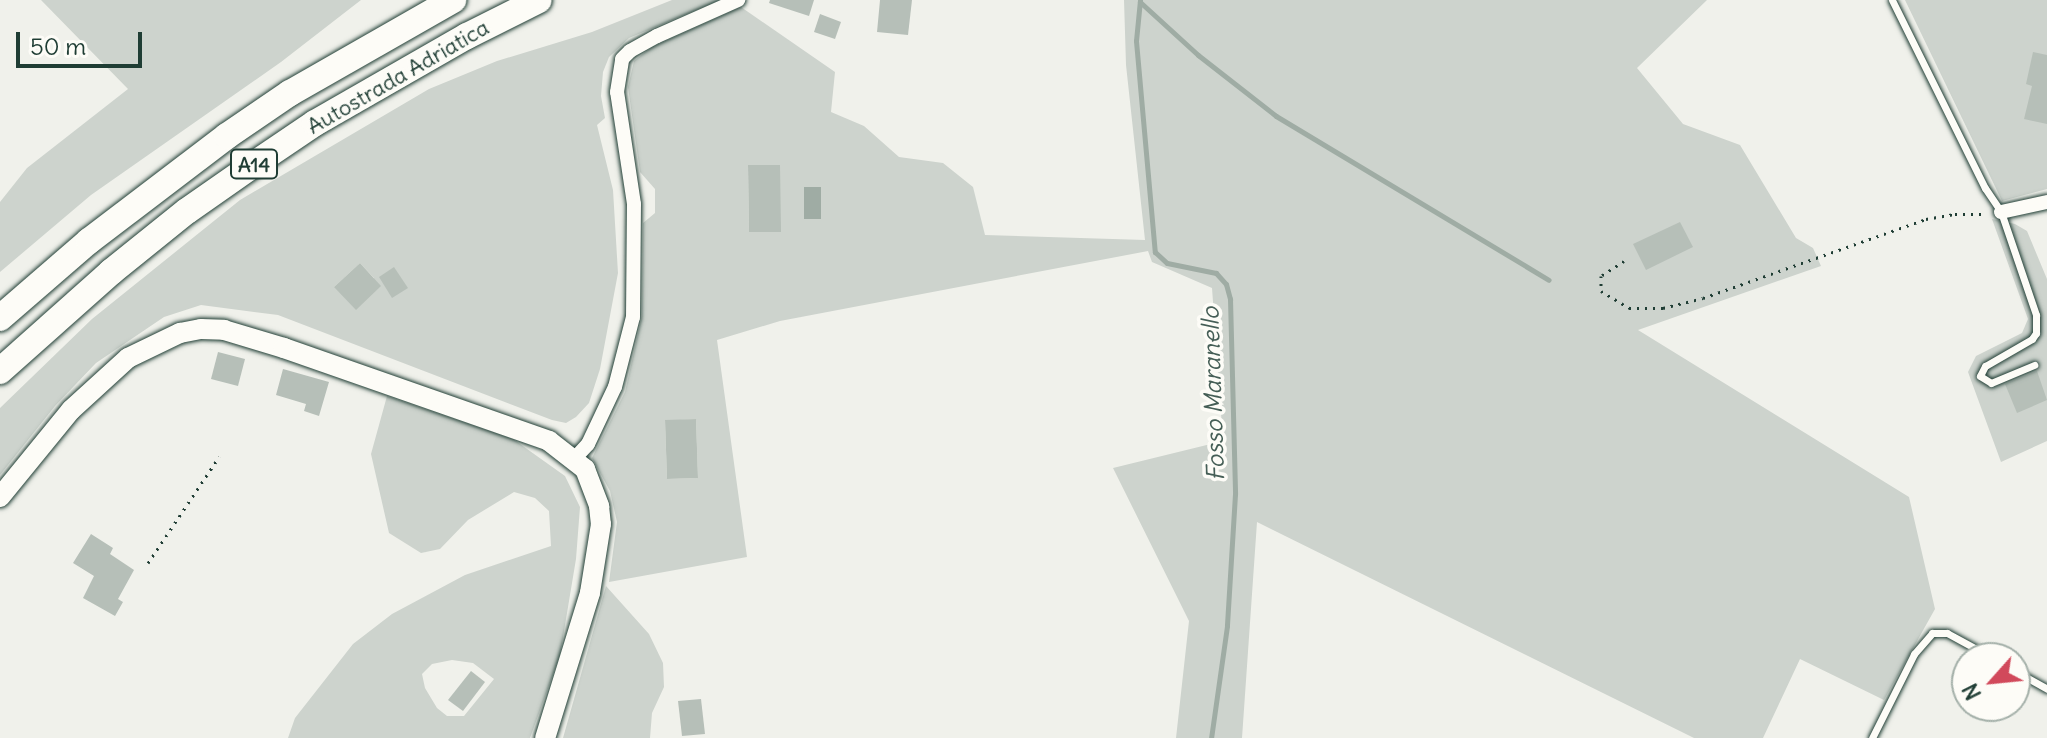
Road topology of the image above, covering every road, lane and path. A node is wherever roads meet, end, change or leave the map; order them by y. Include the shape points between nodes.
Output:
1 (453, 0) edge
2 (539, 0) edge
3 (738, 0) edge
4 (1892, 0) edge
5 (2047, 202) edge
6 (2001, 212) junction
7 (1624, 261) dead end
8 (0, 318) edge
9 (2034, 365) dead end
10 (0, 371) edge
11 (219, 457) dead end
12 (575, 458) junction
13 (0, 497) edge
14 (148, 563) dead end
15 (1964, 642) edge
16 (545, 738) edge
17 (1872, 738) edge

1 - 8 highway, Autostrada Adriatica / A14 via 290,93 227,136 89,241
2 - 10 highway, Autostrada Adriatica / A14 via 328,115 250,167 111,272
3 - 12 street via 630,51 617,72 634,204 633,317 615,387 588,444
4 - 6 lane
5 - 6 street
6 - 7 path via 1926,219 1663,308 1629,308 1601,291 1601,276
6 - 9 lane via 2036,315 2036,333 1985,366 1980,376 1991,383
11 - 14 path
12 - 13 main road via 549,441 284,348 224,330 201,329 180,333 128,358 71,410
12 - 16 main road via 585,469 599,506 598,555
15 - 17 lane via 1947,633 1932,633 1914,654

